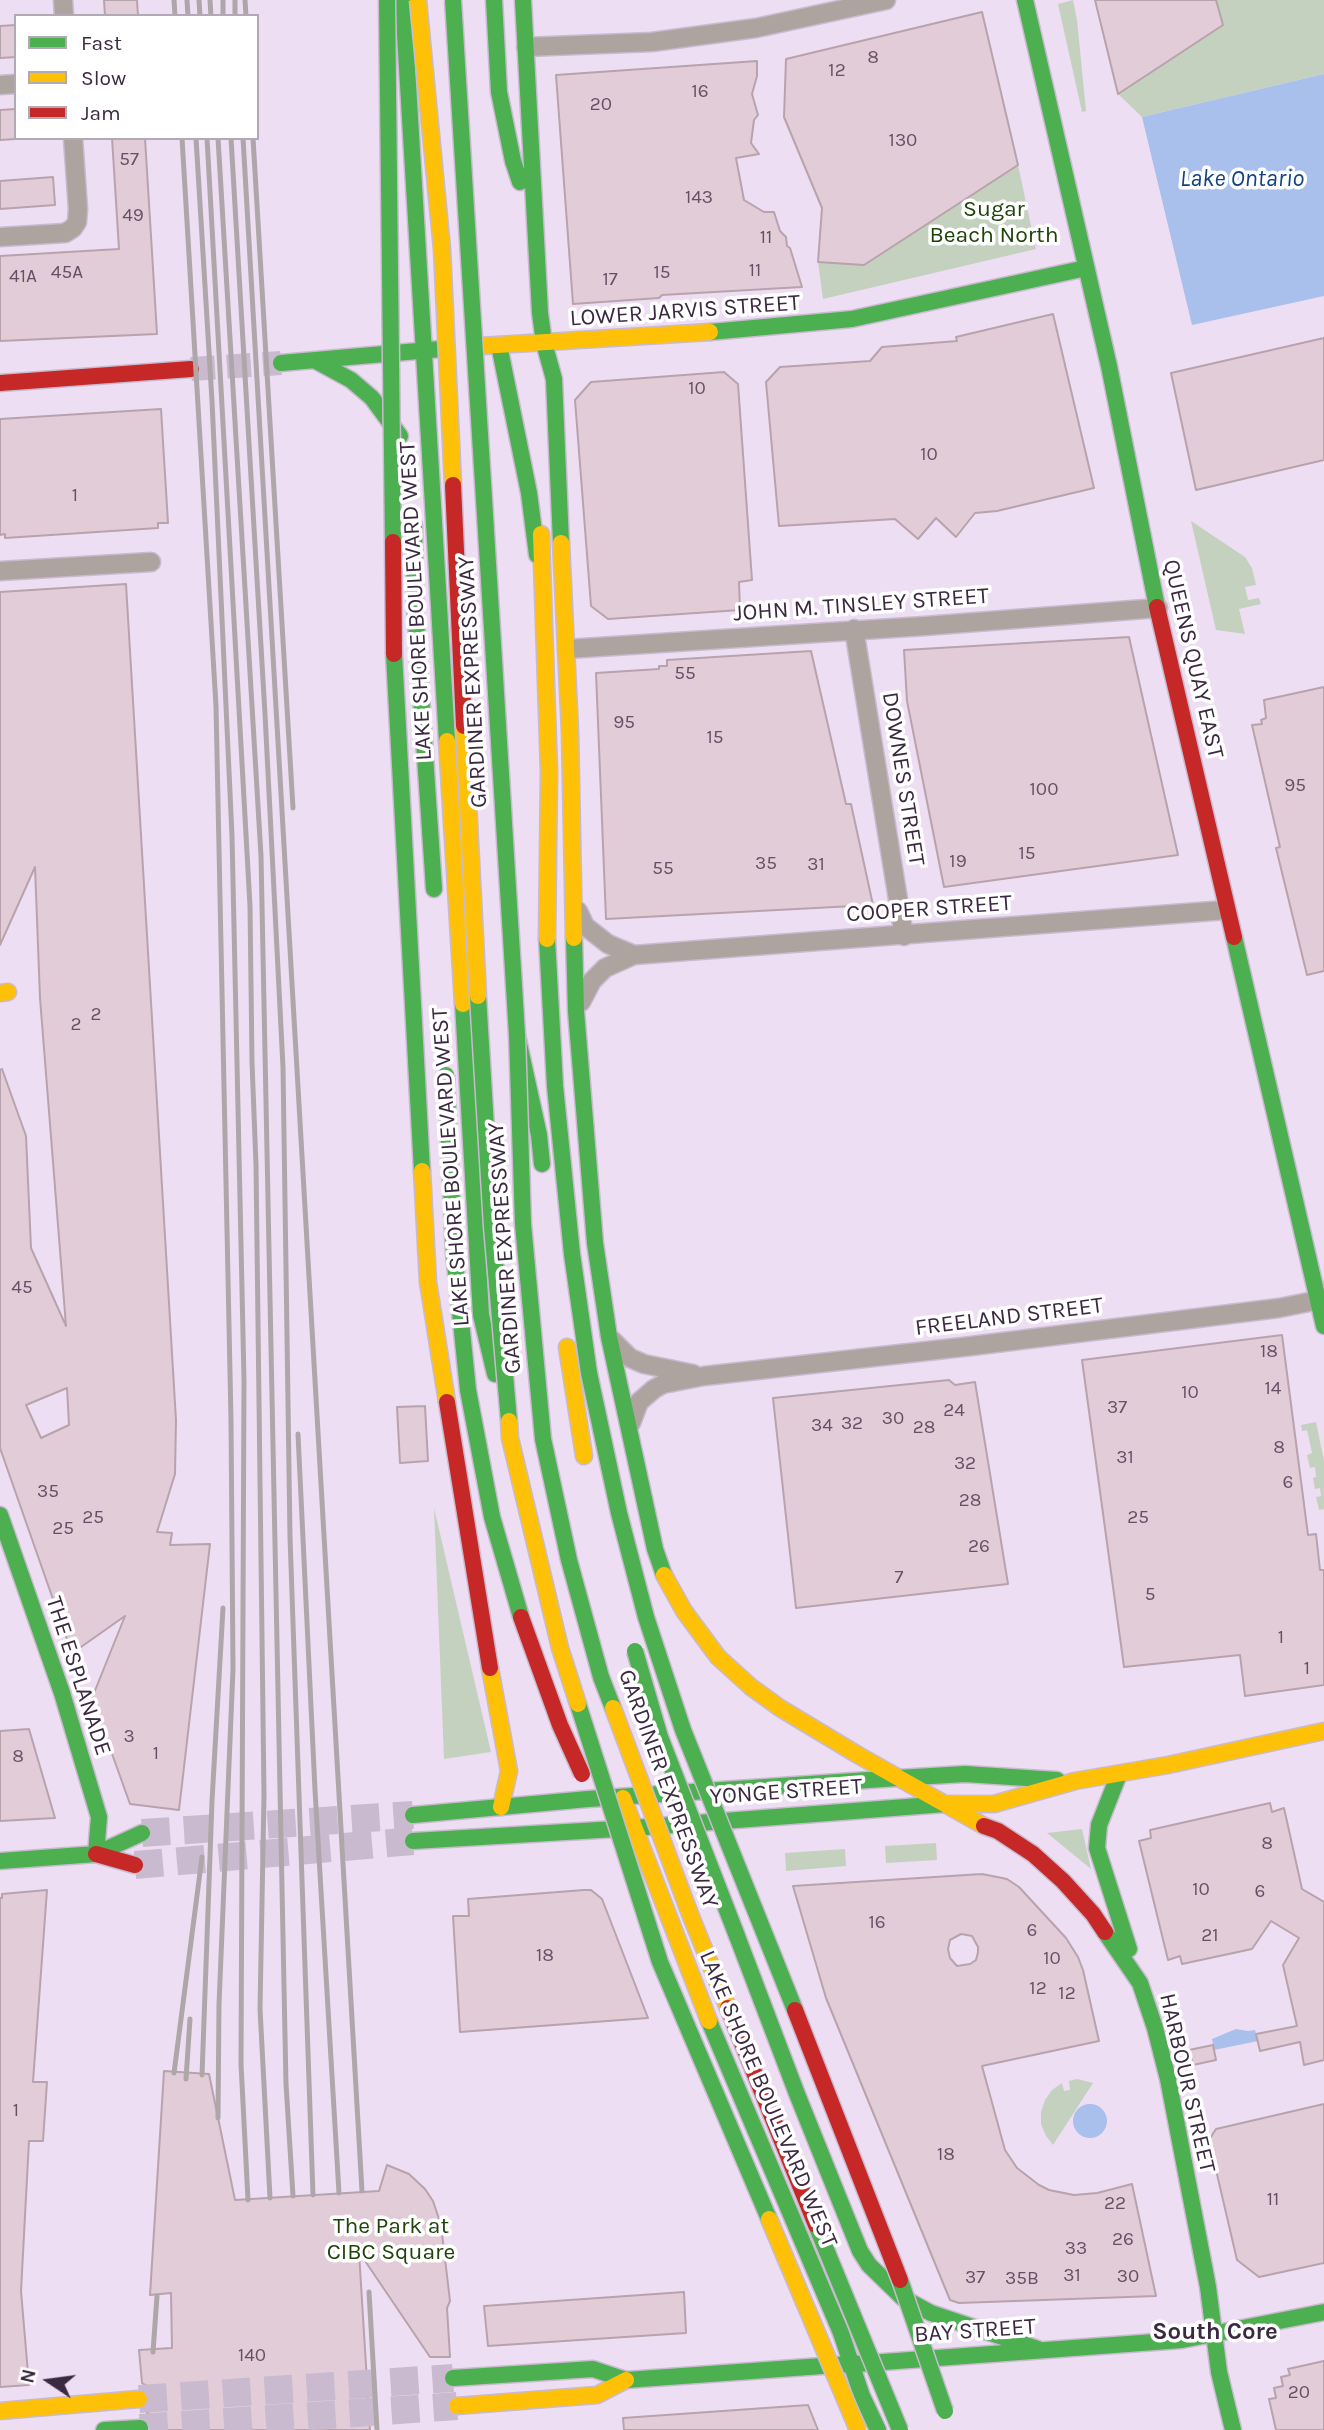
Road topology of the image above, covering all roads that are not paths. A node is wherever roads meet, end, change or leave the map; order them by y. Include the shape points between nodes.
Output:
1 (387, 0) edge
2 (403, 0) edge
3 (418, 0) edge
4 (453, 0) edge
5 (494, 0) edge
6 (523, 0) edge
7 (886, 0) edge
8 (1025, 0) edge
9 (526, 47) junction
10 (73, 140) edge
11 (535, 222) junction
12 (0, 237) edge
13 (1086, 268) junction
14 (544, 343) junction
15 (499, 345) junction
16 (424, 350) junction
17 (316, 361) junction
18 (282, 363) tunnel mouth
19 (191, 369) tunnel mouth
20 (536, 380) dead end
21 (0, 383) edge
22 (540, 467) dead end
23 (414, 515) dead end
24 (151, 562) dead end
25 (0, 571) edge
26 (541, 581) junction
27 (1158, 608) junction
28 (854, 629) junction
29 (567, 649) junction
30 (573, 901) junction
31 (435, 910) dead end
32 (1226, 910) junction
33 (904, 936) junction
34 (634, 955) junction
35 (576, 1011) junction
36 (413, 1024) junction
37 (517, 1035) junction
38 (445, 1061) dead end
39 (544, 1185) dead end
40 (1319, 1300) junction
41 (481, 1315) junction
42 (563, 1326) dead end
43 (1324, 1326) edge
44 (609, 1337) junction
45 (704, 1376) junction
46 (629, 1432) junction
47 (588, 1469) dead end
48 (2, 1525) edge
49 (631, 1636) dead end
50 (1324, 1731) edge
51 (1119, 1774) junction
52 (898, 1777) junction
53 (1075, 1781) junction
54 (623, 1797) junction
55 (945, 1804) junction
56 (501, 1807) junction
57 (413, 1815) tunnel mouth
58 (633, 1828) junction
59 (142, 1833) tunnel mouth
60 (413, 1841) tunnel mouth
61 (96, 1854) junction
62 (0, 1861) edge
63 (135, 1865) tunnel mouth
64 (660, 1962) junction
65 (1140, 1983) junction
66 (1324, 2312) edge
67 (1213, 2336) junction
68 (1038, 2349) junction
69 (852, 2364) junction
70 (453, 2378) tunnel mouth
71 (626, 2380) junction
72 (139, 2399) tunnel mouth
73 (457, 2406) tunnel mouth
74 (0, 2411) edge
75 (140, 2428) dead end
76 (104, 2430) edge
77 (858, 2430) edge
78 (877, 2430) edge
79 (900, 2430) edge
80 (951, 2430) edge
81 (1233, 2430) edge

1 - 36 main road, bridge via 394,653
2 - 16 main road, LAKE SHORE BOULEVARD WEST
3 - 64 main road, GARDINER EXPRESSWAY, bridge via 442,249 469,837 491,1213 510,1438 560,1648
4 - 37 main road, GARDINER EXPRESSWAY, bridge
5 - 11 main road via 499,92 513,161
6 - 9 main road
7 - 9 street via 766,26 652,43
8 - 13 main road, QUEENS QUAY EAST
9 - 11 main road
10 - 12 street via 78,209 73,229
11 - 14 main road
13 - 14 main road, LOWER JARVIS STREET via 852,319
13 - 27 main road, QUEENS QUAY EAST
14 - 15 main road, LOWER JARVIS STREET
14 - 20 main road
14 - 29 main road via 554,379
15 - 16 main road, LOWER JARVIS STREET
15 - 26 main road
16 - 17 main road, LOWER JARVIS STREET
16 - 17 main road via 411,451 372,398
16 - 41 main road, LAKE SHORE BOULEVARD WEST
17 - 18 main road, LOWER JARVIS STREET
19 - 21 main road
22 - 26 main road
23 - 31 main road via 415,607
24 - 25 street
26 - 80 main road, bridge via 549,772 546,922 555,1086 589,1373 619,1513 646,1618 683,1730 889,2247
27 - 28 street, JOHN M. TINSLEY STREET
27 - 32 main road, QUEENS QUAY EAST
28 - 29 street, JOHN M. TINSLEY STREET
28 - 33 street, DOWNES STREET
29 - 30 main road
30 - 34 street via 586,926 608,944
30 - 35 main road
32 - 33 street, COOPER STREET
32 - 40 main road, QUEENS QUAY EAST
33 - 34 street, COOPER STREET
34 - 35 street, COOPER STREET via 605,968 592,981
35 - 44 main road via 595,1242
36 - 41 main road via 437,1149
36 - 56 main road via 428,1282 507,1751 509,1779
37 - 39 main road, bridge via 539,1135
37 - 79 main road, GARDINER EXPRESSWAY, bridge via 523,1224 543,1439 601,1677 690,1914
38 - 64 main road, bridge via 454,1253 468,1390 492,1517 522,1621 560,1725
40 - 43 main road, QUEENS QUAY EAST
40 - 45 street, FREELAND STREET via 963,1348
41 - 54 main road, LAKE SHORE BOULEVARD WEST via 510,1441
42 - 47 main road
44 - 45 street, FREELAND STREET via 644,1364
44 - 46 main road
45 - 46 street, FREELAND STREET via 663,1384 645,1395
46 - 52 main road via 666,1581 718,1657 780,1708
48 - 61 main road, THE ESPLANADE via 62,1693 99,1817
49 - 68 main road, bridge via 696,1837 860,2251 878,2276 917,2306
50 - 51 main road, YONGE STREET
51 - 53 main road, YONGE STREET
51 - 65 main road via 1102,1816 1097,1848
52 - 53 main road, YONGE STREET via 965,1774
52 - 54 main road, YONGE STREET
52 - 55 main road, HARBOUR STREET
53 - 55 main road, YONGE STREET via 994,1804
54 - 56 main road, YONGE STREET
54 - 58 main road, LAKE SHORE BOULEVARD WEST
55 - 58 main road, YONGE STREET
55 - 65 main road, HARBOUR STREET via 1017,1842 1063,1881 1093,1914
56 - 57 main road, YONGE STREET
58 - 60 main road, YONGE STREET
58 - 69 main road, LAKE SHORE BOULEVARD WEST
59 - 61 main road
61 - 62 main road
61 - 63 main road
64 - 77 main road, GARDINER EXPRESSWAY, bridge
65 - 67 main road, HARBOUR STREET via 1168,2079 1208,2287
66 - 67 main road, BAY STREET
67 - 68 main road, BAY STREET
67 - 81 main road, HARBOUR STREET
68 - 69 main road, BAY STREET
69 - 71 main road, BAY STREET
69 - 78 main road, LAKE SHORE BOULEVARD WEST
70 - 71 main road, BAY STREET via 593,2369
71 - 73 main road, BAY STREET via 597,2395
72 - 74 main road
75 - 76 main road

